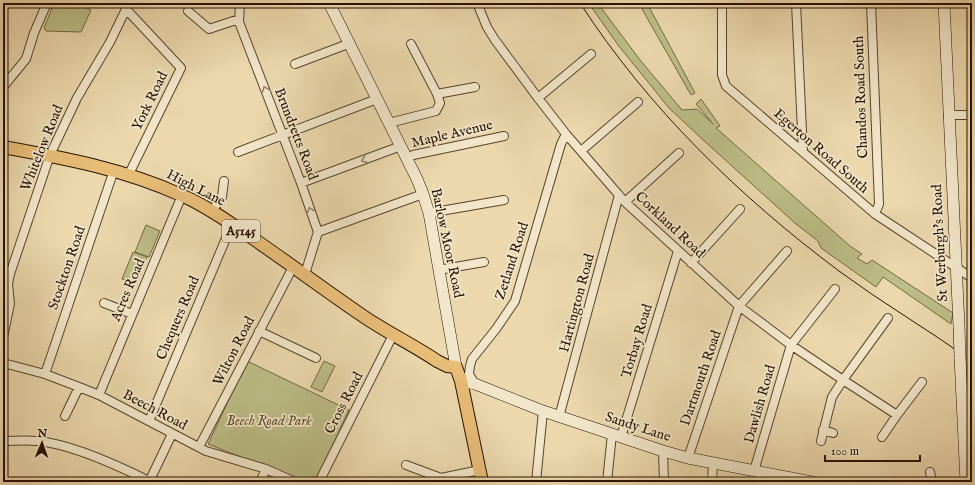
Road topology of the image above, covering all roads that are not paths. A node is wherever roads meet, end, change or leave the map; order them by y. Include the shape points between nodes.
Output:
1 (47, 3) edge
2 (240, 3) edge
3 (329, 3) edge
4 (477, 3) edge
5 (722, 3) edge
6 (796, 3) edge
7 (871, 3) edge
8 (944, 3) edge
9 (128, 6) edge
10 (188, 11) dead end
11 (239, 19) junction
12 (348, 44) junction
13 (411, 44) dead end
14 (591, 54) dead end
15 (295, 64) dead end
16 (3, 87) edge
17 (475, 87) dead end
18 (437, 94) junction
19 (538, 98) junction
20 (377, 99) junction
21 (638, 102) dead end
22 (948, 115) junction
23 (972, 115) edge
24 (389, 123) junction
25 (566, 134) junction
26 (283, 136) junction
27 (504, 136) dead end
28 (401, 146) junction
29 (3, 147) edge
30 (580, 151) junction
31 (238, 152) dead end
32 (803, 152) junction
33 (679, 153) dead end
34 (50, 155) junction
35 (407, 158) junction
36 (114, 170) junction
37 (129, 174) junction
38 (224, 181) dead end
39 (301, 183) junction
40 (423, 194) junction
41 (182, 195) junction
42 (619, 195) junction
43 (504, 200) dead end
44 (625, 202) junction
45 (740, 209) dead end
46 (212, 211) junction
47 (429, 213) junction
48 (875, 214) junction
49 (232, 224) junction
50 (318, 232) junction
51 (678, 251) junction
52 (787, 251) dead end
53 (484, 262) dead end
54 (691, 263) junction
55 (293, 267) junction
56 (957, 268) junction
57 (438, 270) junction
58 (305, 274) junction
59 (972, 278) edge
60 (835, 289) dead end
61 (104, 302) dead end
62 (739, 306) junction
63 (132, 314) junction
64 (888, 318) dead end
65 (259, 331) junction
66 (393, 335) junction
67 (3, 337) edge
68 (791, 344) junction
69 (316, 358) dead end
70 (3, 363) edge
71 (456, 367) junction
72 (45, 374) junction
73 (461, 380) junction
74 (843, 380) junction
75 (922, 382) dead end
76 (475, 384) junction
77 (79, 387) junction
78 (99, 395) junction
79 (967, 402) edge
80 (543, 411) junction
81 (897, 415) junction
82 (65, 416) dead end
83 (559, 416) junction
84 (149, 421) junction
85 (823, 430) junction
86 (833, 433) dead end
87 (172, 434) junction
88 (616, 436) junction
89 (882, 437) dead end
90 (820, 441) dead end
91 (3, 442) edge
92 (199, 447) junction
93 (663, 451) junction
94 (688, 458) junction
95 (969, 461) edge
96 (713, 463) junction
97 (406, 465) dead end
98 (266, 470) junction
99 (480, 470) junction
100 (754, 471) junction
101 (930, 472) dead end
102 (766, 478) edge
103 (149, 482) edge
104 (260, 482) edge
105 (295, 482) edge
106 (319, 482) edge
107 (482, 482) edge
108 (536, 482) edge
109 (607, 482) edge
110 (664, 482) edge
111 (712, 482) edge
112 (812, 482) edge
113 (932, 482) edge
114 (966, 482) edge

1 - 16 street via 26,59
2 - 11 street, Brundretts Road
3 - 12 street, Barlow Moor Road
4 - 19 street, Corkland Road via 495,40
5 - 32 street, Egerton Road South via 722,75 726,86
6 - 32 street
7 - 48 street, Chandos Road South via 879,204
8 - 22 street, St Werburgh's Road
9 - 34 street, Whitelow Road via 77,98
9 - 37 street, York Road via 181,68
10 - 11 street via 209,29
26 -> 11 street, Brundretts Road
12 - 15 street
12 - 20 street, Barlow Moor Road
13 - 18 street
14 - 19 street
17 - 18 street
18 - 24 street via 440,103 436,111
19 - 25 street, Corkland Road
20 - 24 street, Barlow Moor Road
20 - 26 street
21 - 30 street
22 - 23 street
22 - 56 street, St Werburgh's Road
24 - 28 street, Barlow Moor Road
25 - 30 street, Corkland Road
25 - 76 street, Zetland Road via 515,301 472,360 469,374
26 - 31 street
26 - 39 street, Brundretts Road
27 - 35 street, Maple Avenue
28 - 35 street, Barlow Moor Road
28 -> 39 street
29 - 34 main road, High Lane / A5145
30 - 42 street, Corkland Road
32 - 48 street, Egerton Road South
33 - 44 street
34 - 36 main road, High Lane / A5145
34 - 67 street, Whitelow Road via 10,274 10,304
35 - 40 street, Barlow Moor Road
36 - 37 main road, High Lane / A5145
36 - 72 street, Stockton Road
37 - 41 main road, High Lane / A5145
38 - 46 street via 222,197
50 -> 39 street, Brundretts Road
40 - 47 street, Barlow Moor Road
40 - 50 street
41 - 46 main road, High Lane / A5145
41 - 63 street, Acres Road
42 - 44 street, Corkland Road
42 - 83 street, Hartington Road
43 - 47 street
44 - 51 street, Corkland Road
45 - 54 street
46 - 49 main road, High Lane / A5145
47 - 57 street, Barlow Moor Road
48 - 56 street, Egerton Road South
49 - 55 main road, High Lane / A5145
49 - 84 street, Chequers Road
50 - 58 street
51 - 54 street, Corkland Road
51 - 88 street, Torbay Road
52 - 62 street
53 - 57 street
54 - 62 street, Corkland Road
55 - 58 main road, High Lane / A5145
55 - 65 street, Wilton Road
56 - 59 street, Egerton Road South
56 - 79 street, St Werburgh's Road, bridge via 960,357
57 - 71 street, Barlow Moor Road
58 - 66 main road, High Lane / A5145
60 - 68 street
61 - 63 street
62 - 68 street, Corkland Road
62 - 94 street, Dartmouth Road
63 - 78 street, Acres Road
64 - 74 street
65 - 69 street
65 - 92 street, Wilton Road
66 - 71 main road, High Lane / A5145 via 437,361
66 - 106 street, Cross Road
68 - 74 street, Corkland Road
68 - 100 street, Dawlish Road
70 - 72 street, Beech Road
71 - 73 main road, Barlow Moor Road
72 - 77 street, Beech Road
73 - 76 street, Sandy Lane
73 - 99 main road, Barlow Moor Road
74 - 81 street, Corkland Road
74 - 85 street via 832,397
75 - 81 street
76 - 80 street, Sandy Lane
77 - 78 street, Beech Road
77 - 82 street
78 - 84 street, Beech Road
79 - 95 street, St Werburgh's Road
80 - 83 street, Sandy Lane
80 - 108 street
81 - 89 street
83 - 88 street, Sandy Lane
84 - 87 street, Beech Road
85 - 86 street
85 - 90 street
87 - 92 street, Beech Road
87 - 103 street
88 - 93 street, Sandy Lane
88 - 109 street, Torbay Road
91 - 103 street via 37,441 61,446 103,460
92 - 98 street, Beech Road
93 - 94 street, Sandy Lane
93 - 110 street
94 - 96 street, Sandy Lane
95 - 114 street, St Werburgh's Road
96 - 100 street, Sandy Lane
96 - 111 street
97 - 99 street via 441,478
98 - 104 street
98 - 105 street, Beech Road
99 - 107 main road, Barlow Moor Road
100 - 102 street, Sandy Lane
101 - 113 street
102 - 112 street, Sandy Lane

